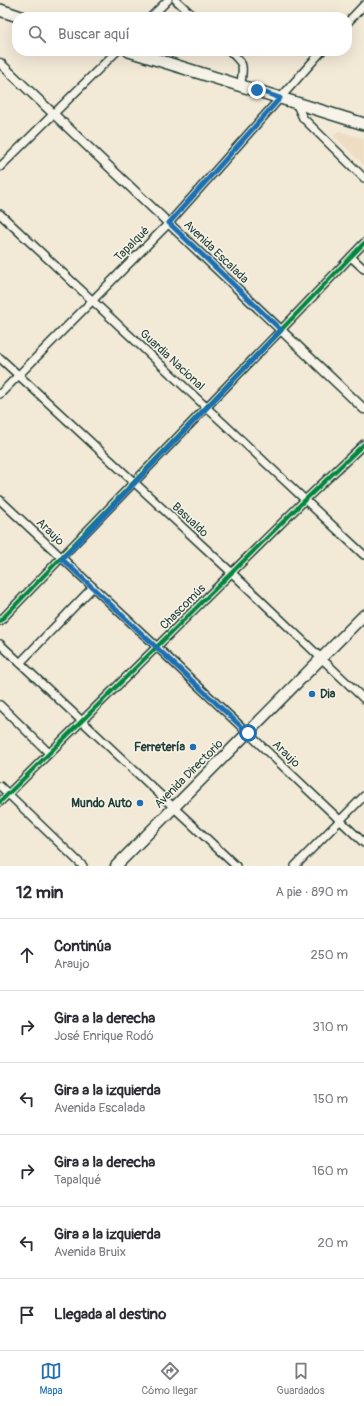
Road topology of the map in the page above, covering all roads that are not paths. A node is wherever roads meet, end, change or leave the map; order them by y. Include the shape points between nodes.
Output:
1 (168, 0) edge
2 (176, 0) edge
3 (364, 4) edge
4 (0, 10) edge
5 (156, 12) edge
6 (189, 12) edge
7 (12, 14) edge
8 (352, 17) edge
9 (112, 56) edge
10 (145, 56) edge
11 (236, 56) edge
12 (318, 56) edge
13 (0, 63) edge
14 (242, 86) junction
15 (280, 98) junction
16 (296, 103) junction
17 (54, 114) junction
18 (364, 124) edge
19 (0, 167) edge
20 (364, 178) edge
21 (0, 214) edge
22 (169, 223) junction
23 (364, 242) edge
24 (351, 257) junction
25 (364, 269) edge
26 (92, 300) junction
27 (281, 330) junction
28 (0, 358) edge
29 (19, 376) junction
30 (0, 394) edge
31 (207, 407) junction
32 (364, 409) edge
33 (364, 444) edge
34 (134, 483) junction
35 (0, 500) edge
36 (305, 500) junction
37 (364, 555) edge
38 (62, 559) junction
39 (232, 573) junction
40 (93, 587) junction
41 (364, 615) edge
42 (0, 621) edge
43 (0, 644) edge
44 (157, 646) junction
45 (321, 658) junction
46 (20, 662) junction
47 (364, 699) edge
48 (0, 705) edge
49 (82, 720) junction
50 (248, 733) junction
51 (49, 753) junction
52 (0, 786) edge
53 (8, 794) junction
54 (364, 796) edge
55 (0, 802) edge
56 (174, 808) junction
57 (340, 821) junction
58 (364, 843) edge
59 (83, 866) edge
60 (116, 866) edge
61 (236, 866) edge
62 (295, 866) edge

1 - 5 street
2 - 6 street
3 - 8 street
4 - 7 main road
9 - 17 street
10 - 14 main road
11 - 14 street via 243,66
12 - 15 street, Tapalqué
13 - 17 street, Avenida Escalada
14 - 15 main road
15 - 16 main road
15 - 22 street, Tapalqué
16 - 18 main road
16 - 20 street via 303,118
17 - 19 street
17 - 22 street, Avenida Escalada
21 - 26 street, Guardia Nacional
22 - 26 street, Tapalqué
22 - 27 street, Avenida Escalada
23 - 24 street
24 - 25 street
24 - 27 street
26 - 29 street, Tapalqué
26 - 31 street, Guardia Nacional
27 - 31 street
27 - 32 street, Avenida Escalada
28 - 29 street, Basualdo
29 - 30 street, Tapalqué
29 - 34 street, Basualdo
31 - 34 street
31 - 36 street, Guardia Nacional
33 - 36 street, Chascomús
34 - 38 street
34 - 39 street, Basualdo
35 - 38 street, Araujo
36 - 37 street, Guardia Nacional
36 - 39 street, Chascomús
38 - 40 street, Araujo
38 - 42 street
39 - 44 street, Chascomús
39 - 45 street, Basualdo
40 - 44 street, Araujo
40 - 46 street
41 - 45 main road, Avenida Directorio
43 - 46 street
44 - 49 street, Chascomús
44 - 50 street, Araujo
45 - 47 street, Basualdo
45 - 50 main road, Avenida Directorio
46 - 49 street
48 - 51 street
49 - 51 street, Chascomús
49 - 56 street
50 - 56 main road, Avenida Directorio
50 - 57 street, Araujo
51 - 53 street, Chascomús
52 - 53 street
53 - 55 street, Chascomús
53 - 59 street
54 - 57 street
56 - 60 main road, Avenida Directorio
56 - 61 street
57 - 58 street, Araujo
57 - 62 street

